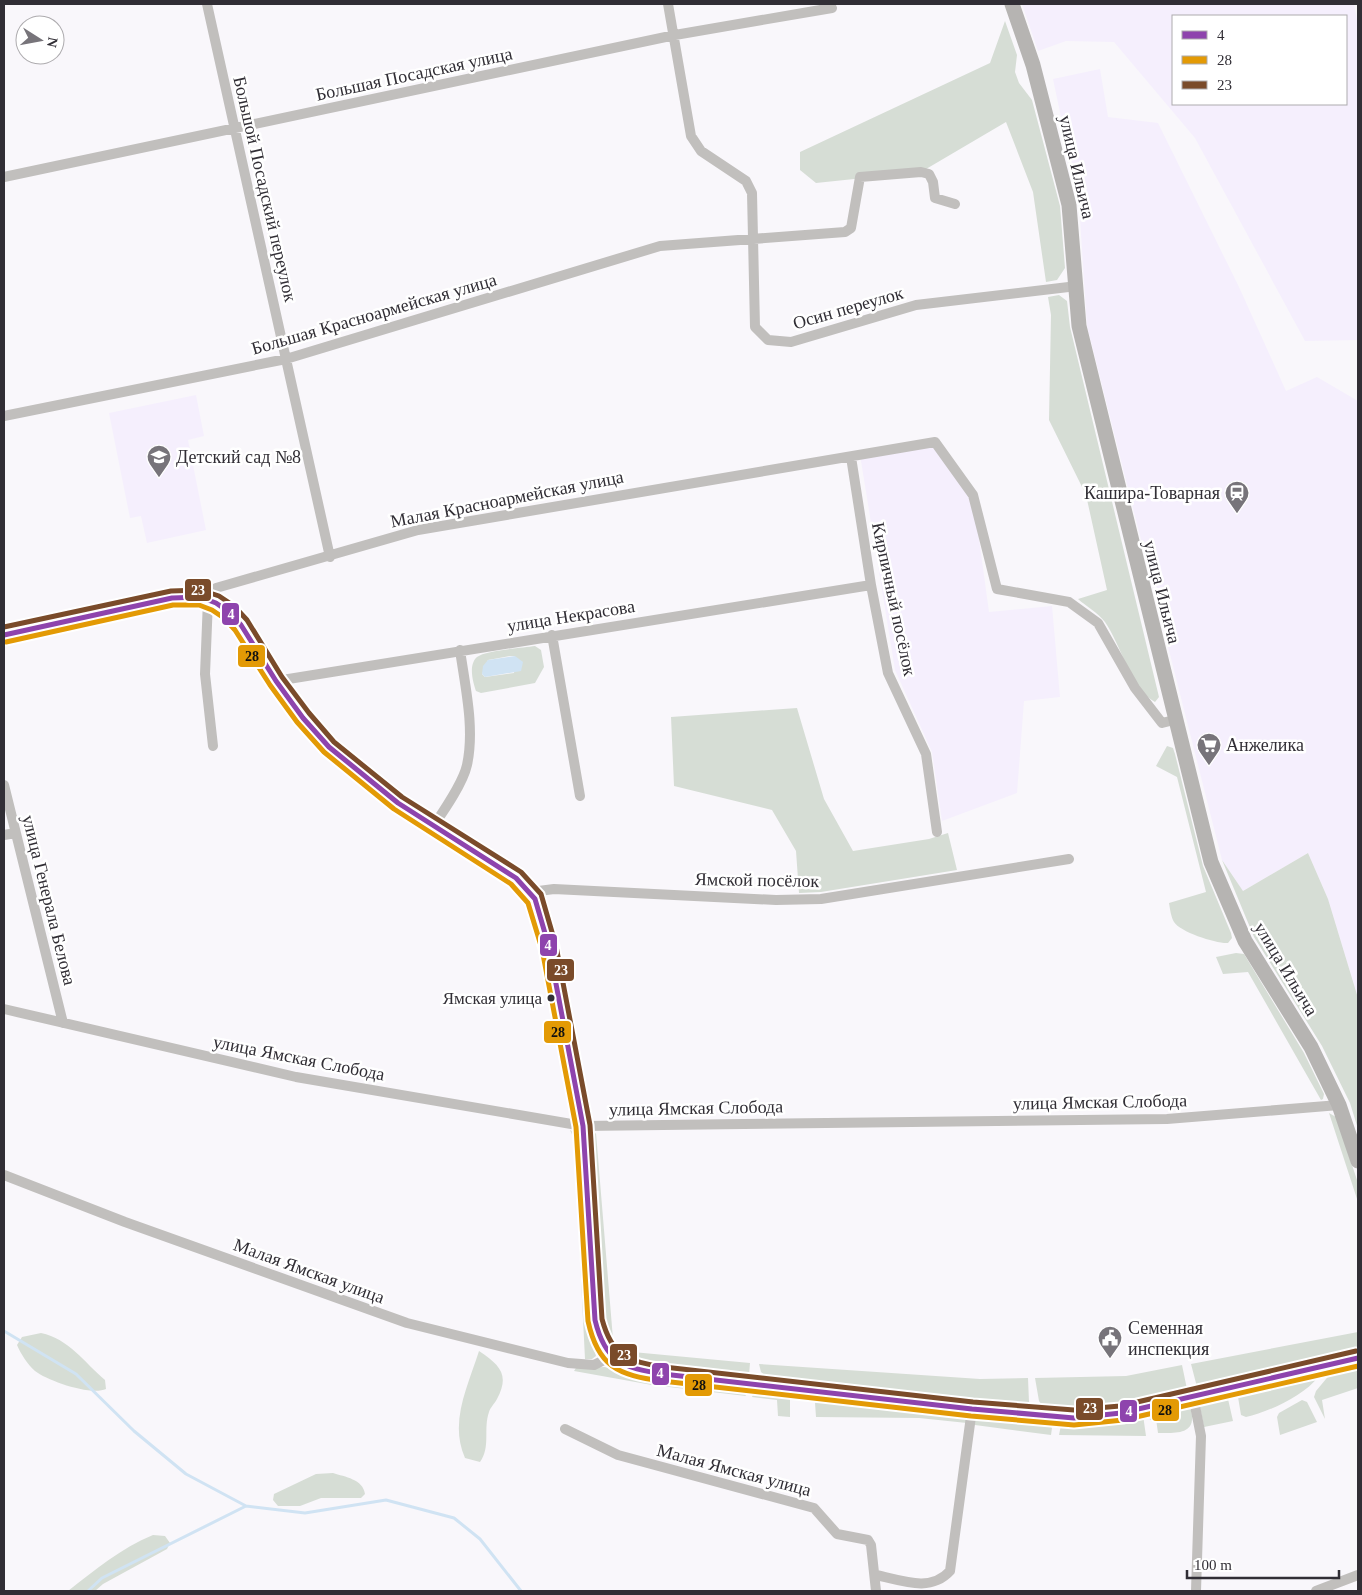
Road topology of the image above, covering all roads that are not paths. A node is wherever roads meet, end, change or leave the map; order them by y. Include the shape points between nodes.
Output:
1 (207, 4) edge
2 (668, 4) edge
3 (1012, 4) edge
4 (832, 8) dead end
5 (675, 35) junction
6 (234, 129) junction
7 (4, 177) edge
8 (955, 204) dead end
9 (753, 238) junction
10 (1077, 286) junction
11 (286, 359) junction
12 (4, 416) edge
13 (851, 457) junction
14 (330, 557) junction
15 (871, 585) junction
16 (204, 598) junction
17 (4, 635) edge
18 (552, 635) junction
19 (460, 650) junction
20 (276, 681) junction
21 (1174, 720) junction
22 (213, 746) dead end
23 (4, 785) edge
24 (580, 796) dead end
25 (434, 825) junction
26 (937, 832) dead end
27 (15, 833) junction
28 (4, 834) edge
29 (1069, 859) dead end
30 (531, 892) junction
31 (4, 1009) edge
32 (63, 1023) junction
33 (1339, 1105) junction
34 (583, 1126) junction
35 (1358, 1161) edge
36 (4, 1175) edge
37 (610, 1357) junction
38 (1358, 1358) edge
39 (1193, 1396) junction
40 (972, 1409) junction
41 (565, 1429) dead end
42 (876, 1574) junction
43 (1358, 1575) edge
44 (876, 1591) edge
45 (1196, 1591) edge
46 (1316, 1591) edge

1 - 6 street, Большой Посадский переулок
2 - 5 street, Осин переулок
3 - 10 main road, улица Ильича via 1033,65 1069,205
4 - 5 street, Большая Посадская улица
5 - 6 street, Большая Посадская улица
5 - 9 street, Осин переулок via 691,136 701,151 746,181 752,193
6 - 7 street, Большая Посадская улица
6 - 11 street, Большой Посадский переулок
8 - 9 street via 935,198 929,174 860,177 851,228 845,232
9 - 10 street, Осин переулок via 755,327 768,340 791,342 916,306
9 - 11 street, Большая Красноармейская улица via 660,246
10 - 21 main road, улица Ильича via 1079,326
11 - 12 street, Большая Красноармейская улица
11 - 14 street, Большой Посадский переулок
13 - 14 street, Малая Красноармейская улица via 418,530
13 - 15 street, Кирпичный посёлок
13 - 21 street, Малая Красноармейская улица via 935,442 973,495 997,589 1069,602 1098,623 1134,688 1151,710 1162,723
14 - 16 street, Малая Красноармейская улица via 216,588
15 - 18 street, улица Некрасова
15 - 26 street, Кирпичный посёлок via 888,673 926,754
16 - 17 main road, Малая Красноармейская улица via 172,598
16 - 20 main road via 236,619
16 - 22 street via 205,674
18 - 19 street, улица Некрасова
18 - 24 street
19 - 20 street, улица Некрасова
19 - 25 street via 469,724 467,766
20 - 25 main road via 329,747 398,803
21 - 33 main road, улица Ильича via 1215,871 1245,941 1311,1047
23 - 27 street, улица Генерала Белова
25 - 30 main road via 516,878
27 - 28 street
27 - 32 street, улица Генерала Белова
29 - 30 street, Ямской посёлок via 821,899 776,900 554,889
30 - 34 main road via 539,908 549,946
31 - 32 street, улица Ямская Слобода
32 - 34 street, улица Ямская Слобода via 296,1077
33 - 34 street, улица Ямская Слобода via 1168,1119
33 - 35 main road, улица Ильича
34 - 37 main road via 595,1320 601,1344
36 - 37 street, Малая Ямская улица via 124,1222 406,1323 568,1363 594,1365
37 - 40 main road via 622,1365 645,1371
38 - 39 main road
39 - 40 main road via 1120,1413 1074,1418
39 - 45 street via 1201,1436
40 - 42 street via 950,1571 944,1578 924,1585
41 - 42 street, Малая Ямская улица via 618,1455 814,1508 837,1534 868,1540
42 - 44 street, Малая Ямская улица
43 - 46 street

